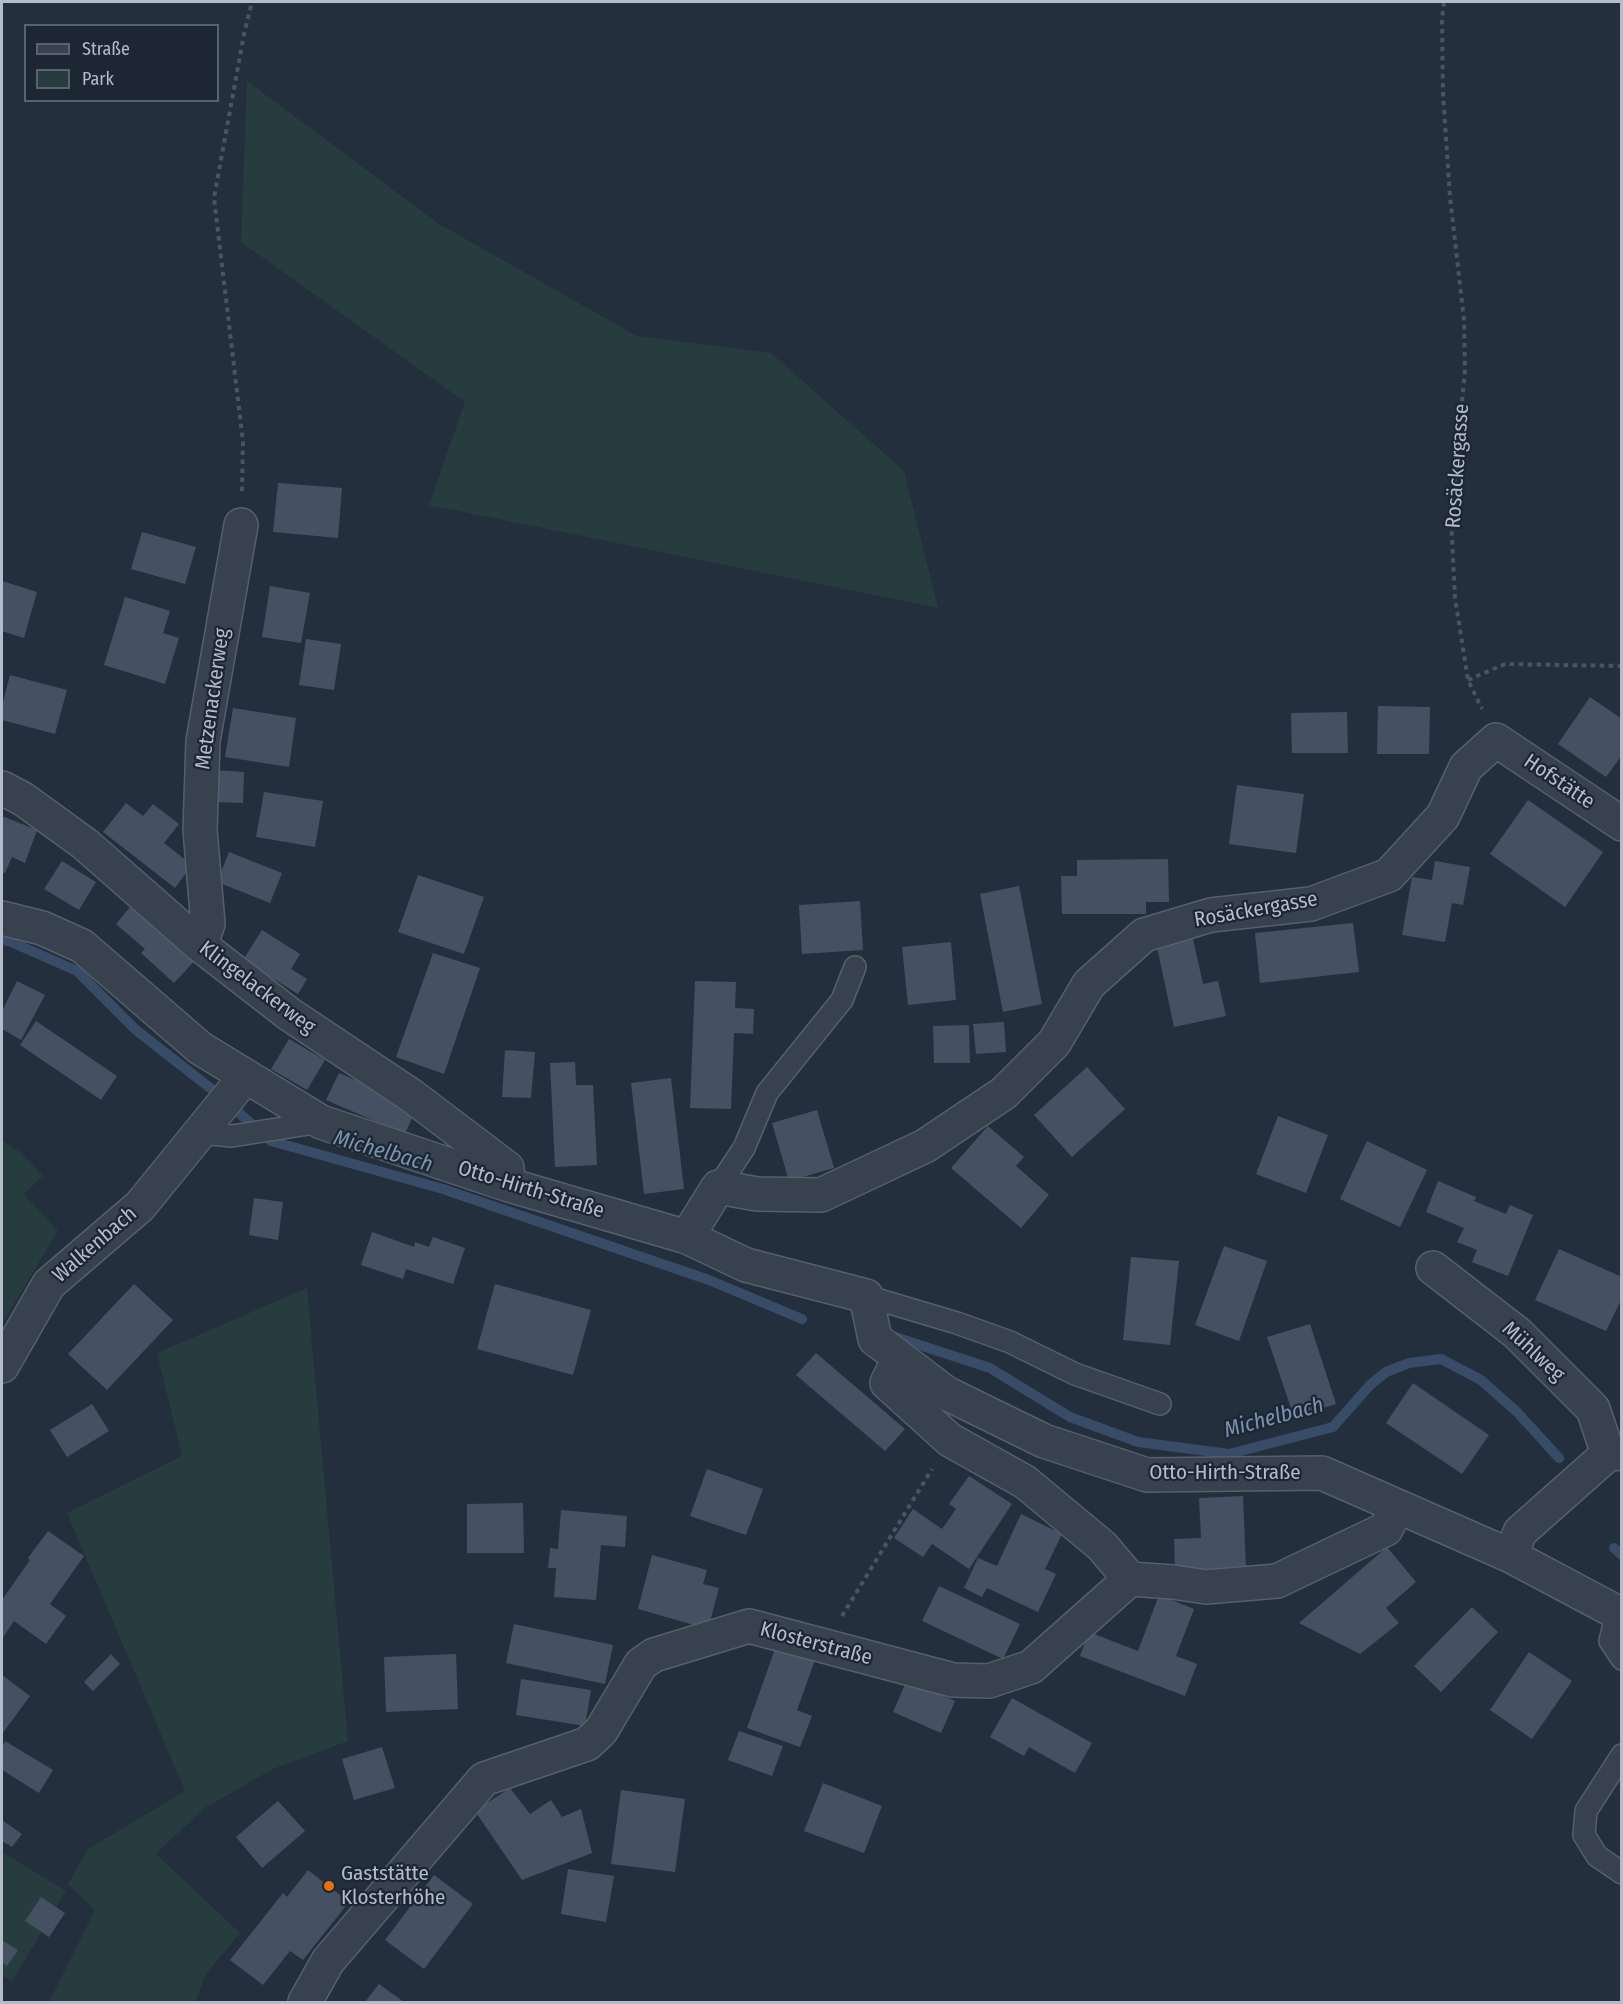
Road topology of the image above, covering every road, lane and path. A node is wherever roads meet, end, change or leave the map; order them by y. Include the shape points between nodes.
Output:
1 (252, 2) edge
2 (1444, 2) edge
3 (241, 525) joint
4 (1622, 666) edge
5 (1468, 680) junction
6 (1496, 740) junction
7 (2, 788) edge
8 (1622, 824) edge
9 (2, 918) edge
10 (200, 945) junction
11 (855, 967) dead end
12 (239, 1083) junction
13 (321, 1122) junction
14 (205, 1127) junction
15 (509, 1185) junction
16 (718, 1187) junction
17 (687, 1237) junction
18 (1433, 1268) dead end
19 (866, 1296) junction
20 (899, 1359) junction
21 (2, 1366) edge
22 (1160, 1404) dead end
23 (950, 1440) junction
24 (1615, 1454) edge
25 (1397, 1507) junction
26 (1511, 1556) junction
27 (1130, 1579) junction
28 (1619, 1613) edge
29 (823, 1646) junction
30 (1622, 1659) edge
31 (1622, 1755) edge
32 (1622, 1873) edge
33 (305, 2002) edge

1 - 3 path via 214,198 243,441
2 - 5 path, Rosäckergasse via 1443,93 1465,370 1451,519 1455,598
3 - 10 street, Metzenackerweg via 203,741 200,830 208,924
4 - 5 path via 1505,664
5 - 6 path, Rosäckergasse
6 - 8 street, Hofstätte
6 - 16 street, Rosäckergasse via 1466,767 1443,816 1389,875 1311,904 1211,915 1144,935 1089,984 1054,1043 1004,1093 925,1146 821,1195 757,1194
7 - 10 street, Klingelackerweg via 85,844
9 - 12 street, Otto-Hirth-Straße via 42,928 82,946
10 - 15 street, Klingelackerweg via 289,1014 412,1096 507,1168
11 - 16 lane via 842,1000 767,1093 744,1148
12 - 13 street, Otto-Hirth-Straße
12 - 14 street, Walkenbach
13 - 14 lane via 232,1136
13 - 15 street, Otto-Hirth-Straße
14 - 21 street, Walkenbach via 140,1206 48,1284
15 - 17 street, Otto-Hirth-Straße
16 - 17 street
17 - 19 street, Otto-Hirth-Straße via 746,1265
18 - 24 street, Mühlweg via 1517,1333 1593,1409
19 - 20 street, Otto-Hirth-Straße via 875,1339
19 - 22 lane, Otto-Hirth-Straße via 1010,1342 1075,1374
20 - 23 street via 887,1383
20 - 25 street, Otto-Hirth-Straße via 946,1393 1044,1441 1147,1475 1322,1473
23 - 27 street via 1025,1482 1102,1546
23 - 29 path
24 - 26 street, Mühlweg via 1520,1532
25 - 26 street, Otto-Hirth-Straße
25 - 27 street via 1386,1529 1277,1581 1206,1587
26 - 28 street, Otto-Hirth-Straße
27 - 29 street, Klosterstraße via 1031,1667 989,1681 953,1680
28 - 30 lane via 1610,1641
29 - 33 street, Klosterstraße via 749,1626 654,1655 641,1664 601,1731 587,1744 484,1779 328,1960
31 - 32 lane via 1586,1811 1584,1835 1597,1856

